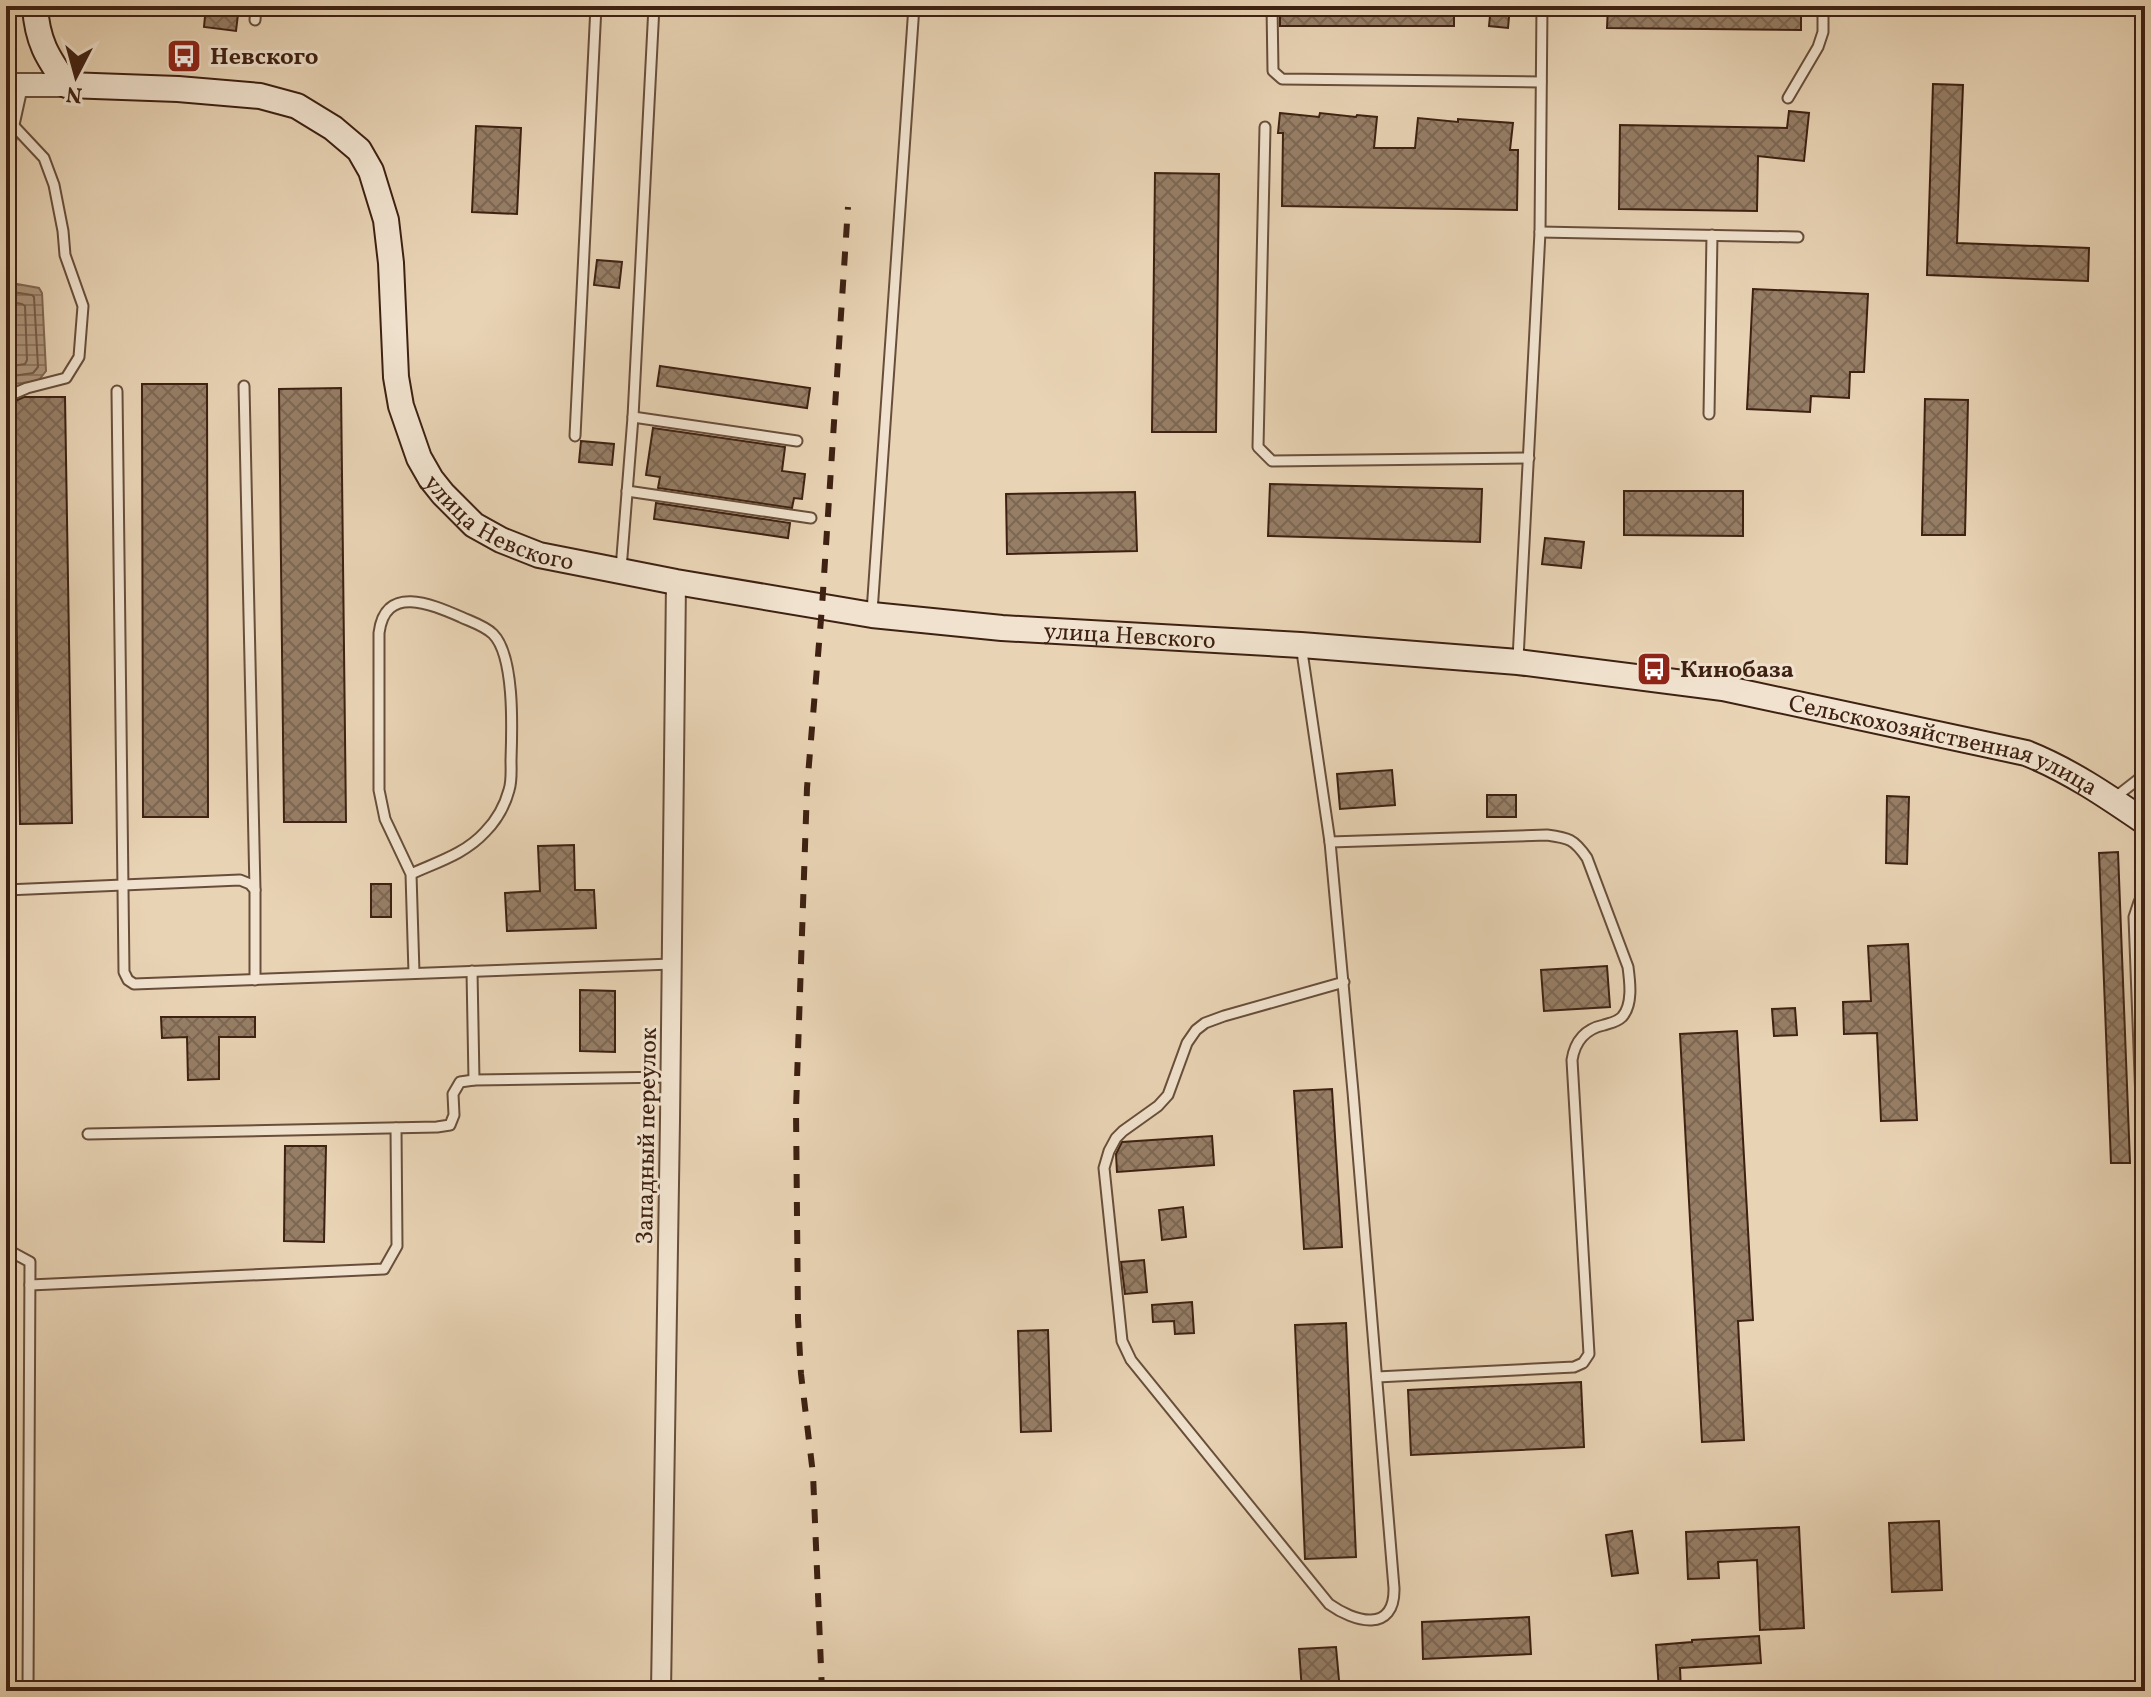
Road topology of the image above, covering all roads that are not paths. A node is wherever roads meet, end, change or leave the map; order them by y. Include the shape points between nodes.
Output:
1 (35, 6) edge
2 (256, 6) edge
3 (596, 6) edge
4 (654, 6) edge
5 (914, 6) edge
6 (1272, 6) edge
7 (1542, 6) edge
8 (1823, 6) edge
9 (255, 20) dead end
10 (1541, 82) junction
11 (14, 85) edge
12 (67, 85) junction
13 (1788, 98) dead end
14 (14, 126) junction
15 (1265, 127) dead end
16 (6, 161) edge
17 (1540, 232) junction
18 (1712, 235) junction
19 (1798, 237) dead end
20 (244, 386) dead end
21 (117, 391) dead end
22 (6, 397) edge
23 (1709, 414) dead end
24 (633, 417) junction
25 (575, 436) dead end
26 (797, 441) dead end
27 (1529, 458) junction
28 (627, 491) junction
29 (811, 518) dead end
30 (621, 572) junction
31 (676, 582) junction
32 (872, 615) junction
33 (1301, 645) junction
34 (1518, 662) junction
35 (2145, 774) edge
36 (2112, 799) junction
37 (2145, 822) edge
38 (1330, 842) junction
39 (411, 874) junction
40 (123, 886) junction
41 (6, 890) edge
42 (255, 890) junction
43 (2145, 897) edge
44 (672, 964) junction
45 (472, 971) junction
46 (414, 973) junction
47 (255, 980) junction
48 (1344, 982) junction
49 (671, 1077) junction
50 (474, 1080) junction
51 (396, 1128) junction
52 (88, 1134) dead end
53 (2144, 1179) edge
54 (6, 1249) edge
55 (30, 1285) junction
56 (1377, 1377) junction
57 (28, 1691) edge
58 (661, 1691) edge

1 - 12 main road via 46,55
2 - 9 lane
3 - 25 lane
4 - 24 lane
5 - 32 lane
6 - 10 lane via 1273,71 1282,79
7 - 10 lane
8 - 13 lane via 1818,47
10 - 17 lane
11 - 12 street
11 - 14 lane
12 - 30 main road, улица Невского via 260,96 297,106 359,150 386,220 401,406 431,479 474,525 501,540 539,555
14 - 16 lane
14 - 22 lane via 44,158 54,185 65,255 83,306 79,357 66,378
15 - 27 lane via 1258,447 1272,461
17 - 18 lane
17 - 27 lane
18 - 19 lane
18 - 23 lane
20 - 42 lane
21 - 40 lane
24 - 26 lane
24 - 28 lane
27 - 34 lane
28 - 29 lane
28 - 30 lane
30 - 31 main road, улица Невского
31 - 32 main road, улица Невского
31 - 44 street, Западный переулок
32 - 33 main road, улица Невского
33 - 34 main road, Сельскохозяйственная улица
33 - 38 lane
34 - 36 main road, Сельскохозяйственная улица via 1723,688 2026,753 2057,765
35 - 36 lane
36 - 37 main road, Сельскохозяйственная улица
38 - 48 lane
38 - 56 lane via 1567,838 1587,858 1630,980 1623,1016 1582,1035 1572,1060 1589,1354 1574,1367
39 - 39 lane via 466,850 499,815 510,789 512,715 510,683 496,636 431,604 407,600 380,618 379,790 385,819
39 - 46 lane
40 - 41 lane
40 - 42 lane via 240,880
40 - 47 lane via 128,980
42 - 47 lane
43 - 53 lane via 2134,917
44 - 45 lane
44 - 49 street, Западный переулок
45 - 46 lane
45 - 50 lane
46 - 47 lane
48 - 56 lane
48 - 56 lane via 1205,1023 1187,1043 1168,1095 1116,1138 1104,1168 1122,1341 1131,1360 1329,1604 1343,1614 1373,1620 1389,1613 1394,1596
49 - 50 lane
49 - 58 street, Западный переулок
50 - 51 lane via 460,1082 453,1094 450,1125
51 - 52 lane
51 - 55 lane via 397,1246 384,1269
54 - 55 lane via 30,1262
55 - 57 lane

